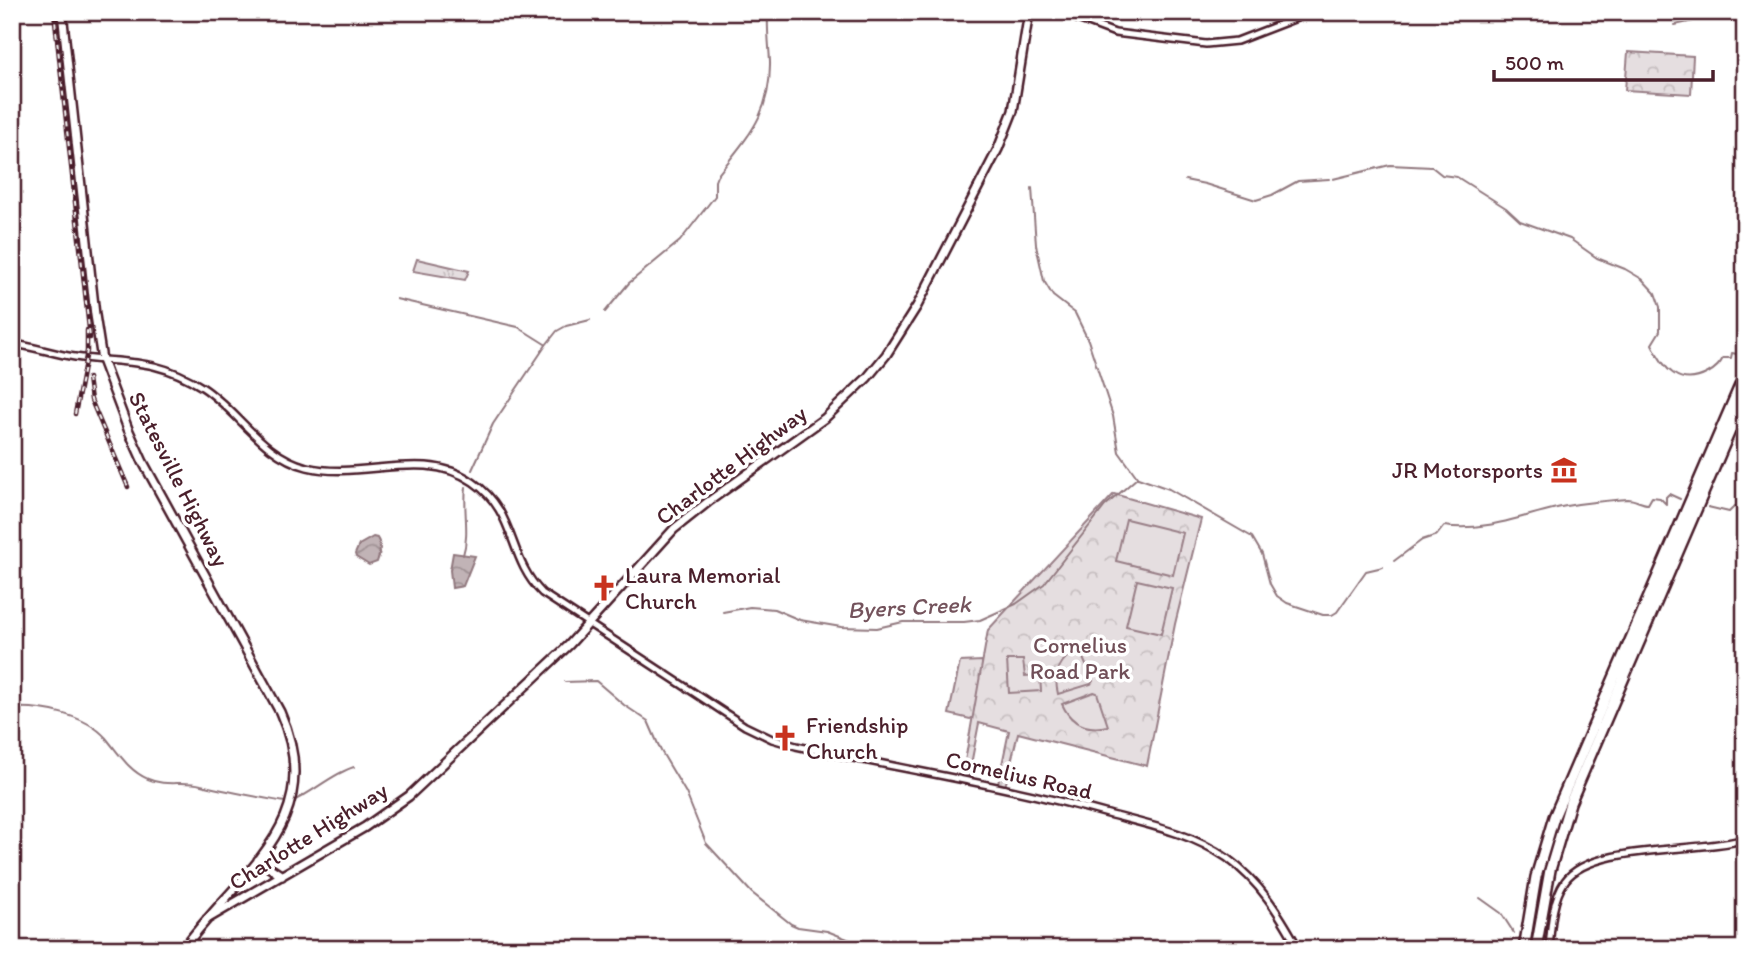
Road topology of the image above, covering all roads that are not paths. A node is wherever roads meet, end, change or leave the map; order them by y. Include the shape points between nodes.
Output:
1 (62, 12) edge
2 (1029, 12) edge
3 (1059, 12) edge
4 (1312, 12) edge
5 (12, 344) edge
6 (102, 359) junction
7 (1745, 374) edge
8 (1745, 396) edge
9 (587, 624) junction
10 (1745, 839) edge
11 (258, 860) junction
12 (282, 876) junction
13 (233, 890) junction
14 (243, 898) junction
15 (225, 899) junction
16 (234, 904) junction
17 (207, 919) junction
18 (183, 949) edge
19 (1299, 949) edge
20 (1524, 949) edge
21 (1536, 949) edge
22 (1549, 949) edge

1 - 6 main road, Statesville Highway
2 - 9 main road, Charlotte Highway via 1014,105 998,149 917,306 886,355 825,418 674,529
3 - 4 street via 1115,33 1218,44 1247,38
5 - 6 street, Cornelius Road
6 - 9 street, Cornelius Road via 147,364 193,382 222,402 275,453 301,466 328,470 425,465 463,476 484,490 501,511 533,583
6 - 11 main road, Statesville Highway via 143,461 287,727 294,760 292,793 282,825
7 - 20 highway via 1554,817 1536,877
8 - 21 highway via 1573,794 1550,870
9 - 12 main road, Charlotte Highway via 409,796
9 - 19 street, Cornelius Road via 772,739 1031,793 1199,842 1257,884
10 - 22 street via 1620,855 1576,871 1559,891
11 - 12 main road
11 - 13 main road, Statesville Highway
12 - 14 main road, Charlotte Highway
13 - 14 main road via 236,898
13 - 15 main road, Statesville Highway
14 - 15 main road
14 - 16 main road, Charlotte Highway
15 - 16 main road
15 - 17 main road, Statesville Highway
16 - 17 main road, Charlotte Highway
17 - 18 main road, Charlotte Highway

